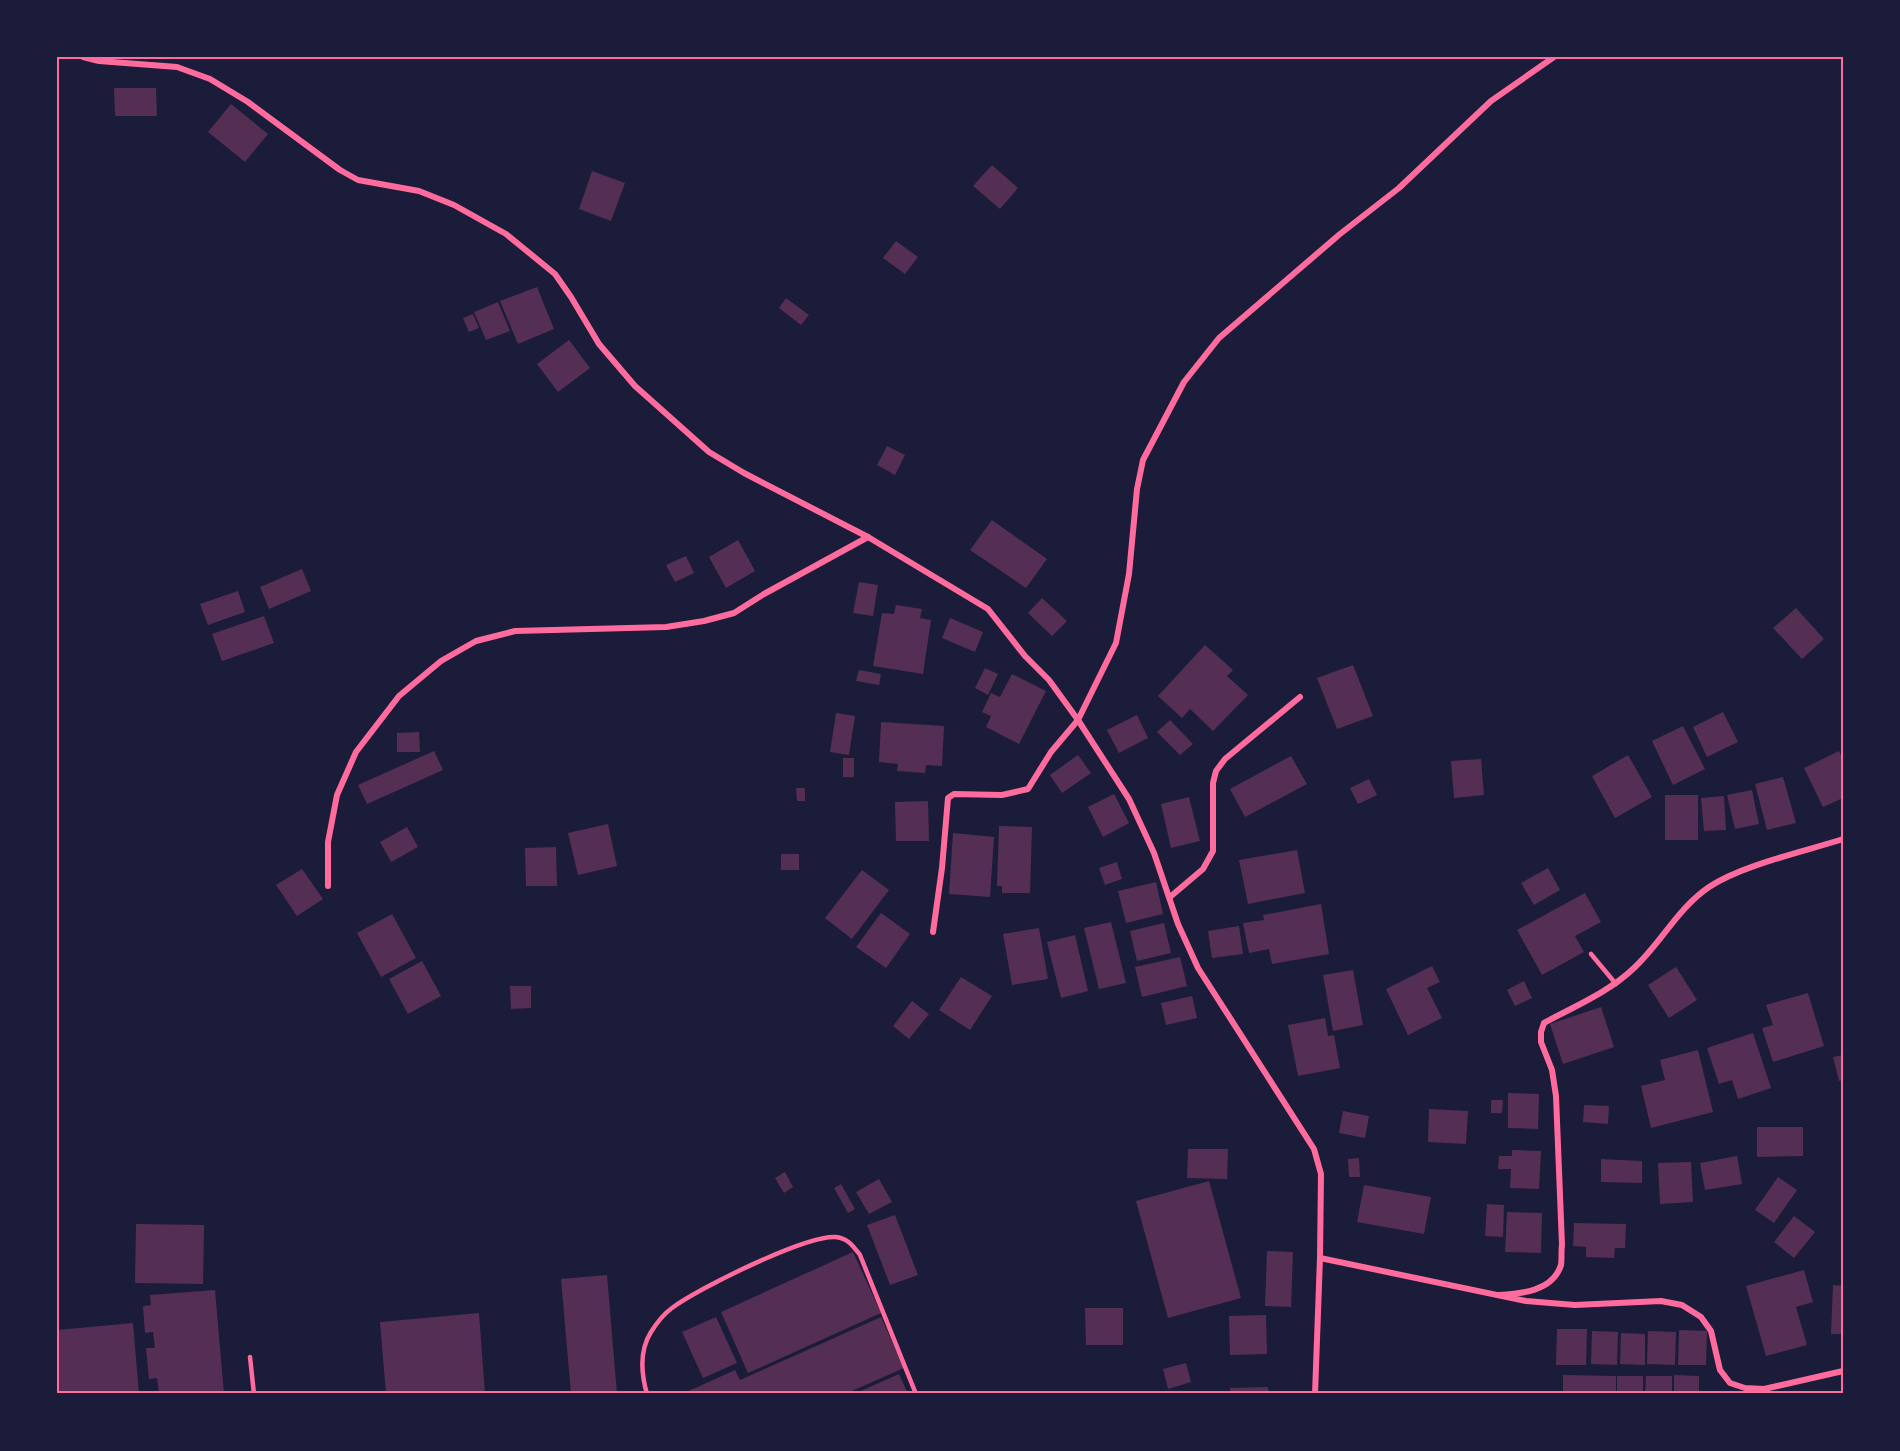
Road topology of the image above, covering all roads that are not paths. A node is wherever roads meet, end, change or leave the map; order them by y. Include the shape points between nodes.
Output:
1 (82, 57) edge
2 (1554, 57) edge
3 (868, 537) junction
4 (1300, 697) dead end
5 (1078, 720) junction
6 (1843, 839) edge
7 (328, 886) dead end
8 (1170, 897) junction
9 (933, 932) dead end
10 (1591, 954) dead end
11 (1616, 984) junction
12 (1320, 1258) junction
13 (1499, 1295) junction
14 (250, 1357) dead end
15 (1843, 1371) edge
16 (254, 1394) edge
17 (647, 1394) edge
18 (916, 1394) edge
19 (1315, 1394) edge

1 - 3 street via 177,67 210,79 358,180 419,191 506,234 555,274 599,344 634,386 709,452
2 - 5 street via 1491,101 1399,188 1228,330 1184,382 1143,460 1130,574 1116,643
3 - 5 street via 988,609
3 - 7 street via 734,613 666,627 515,632 476,641 441,661 399,696 356,752 337,795 328,842
4 - 8 street via 1225,759 1216,771 1213,851 1203,869
5 - 8 street via 1129,799
5 - 9 street via 1051,752 1028,789 1002,795 954,794 948,798
6 - 11 street via 1738,872 1711,886 1691,900 1651,951
8 - 12 street via 1198,968 1314,1149 1321,1173
10 - 11 lane
11 - 13 street via 1544,1023 1541,1042 1556,1095 1560,1266 1552,1280 1538,1289
12 - 13 street
12 - 19 street
13 - 15 street via 1551,1304 1682,1305 1701,1317 1711,1331 1720,1370 1730,1383 1745,1388 1764,1389
14 - 16 lane
17 - 18 lane via 642,1379 642,1354 651,1332 671,1308 724,1277 816,1240 835,1237 848,1240 860,1255

